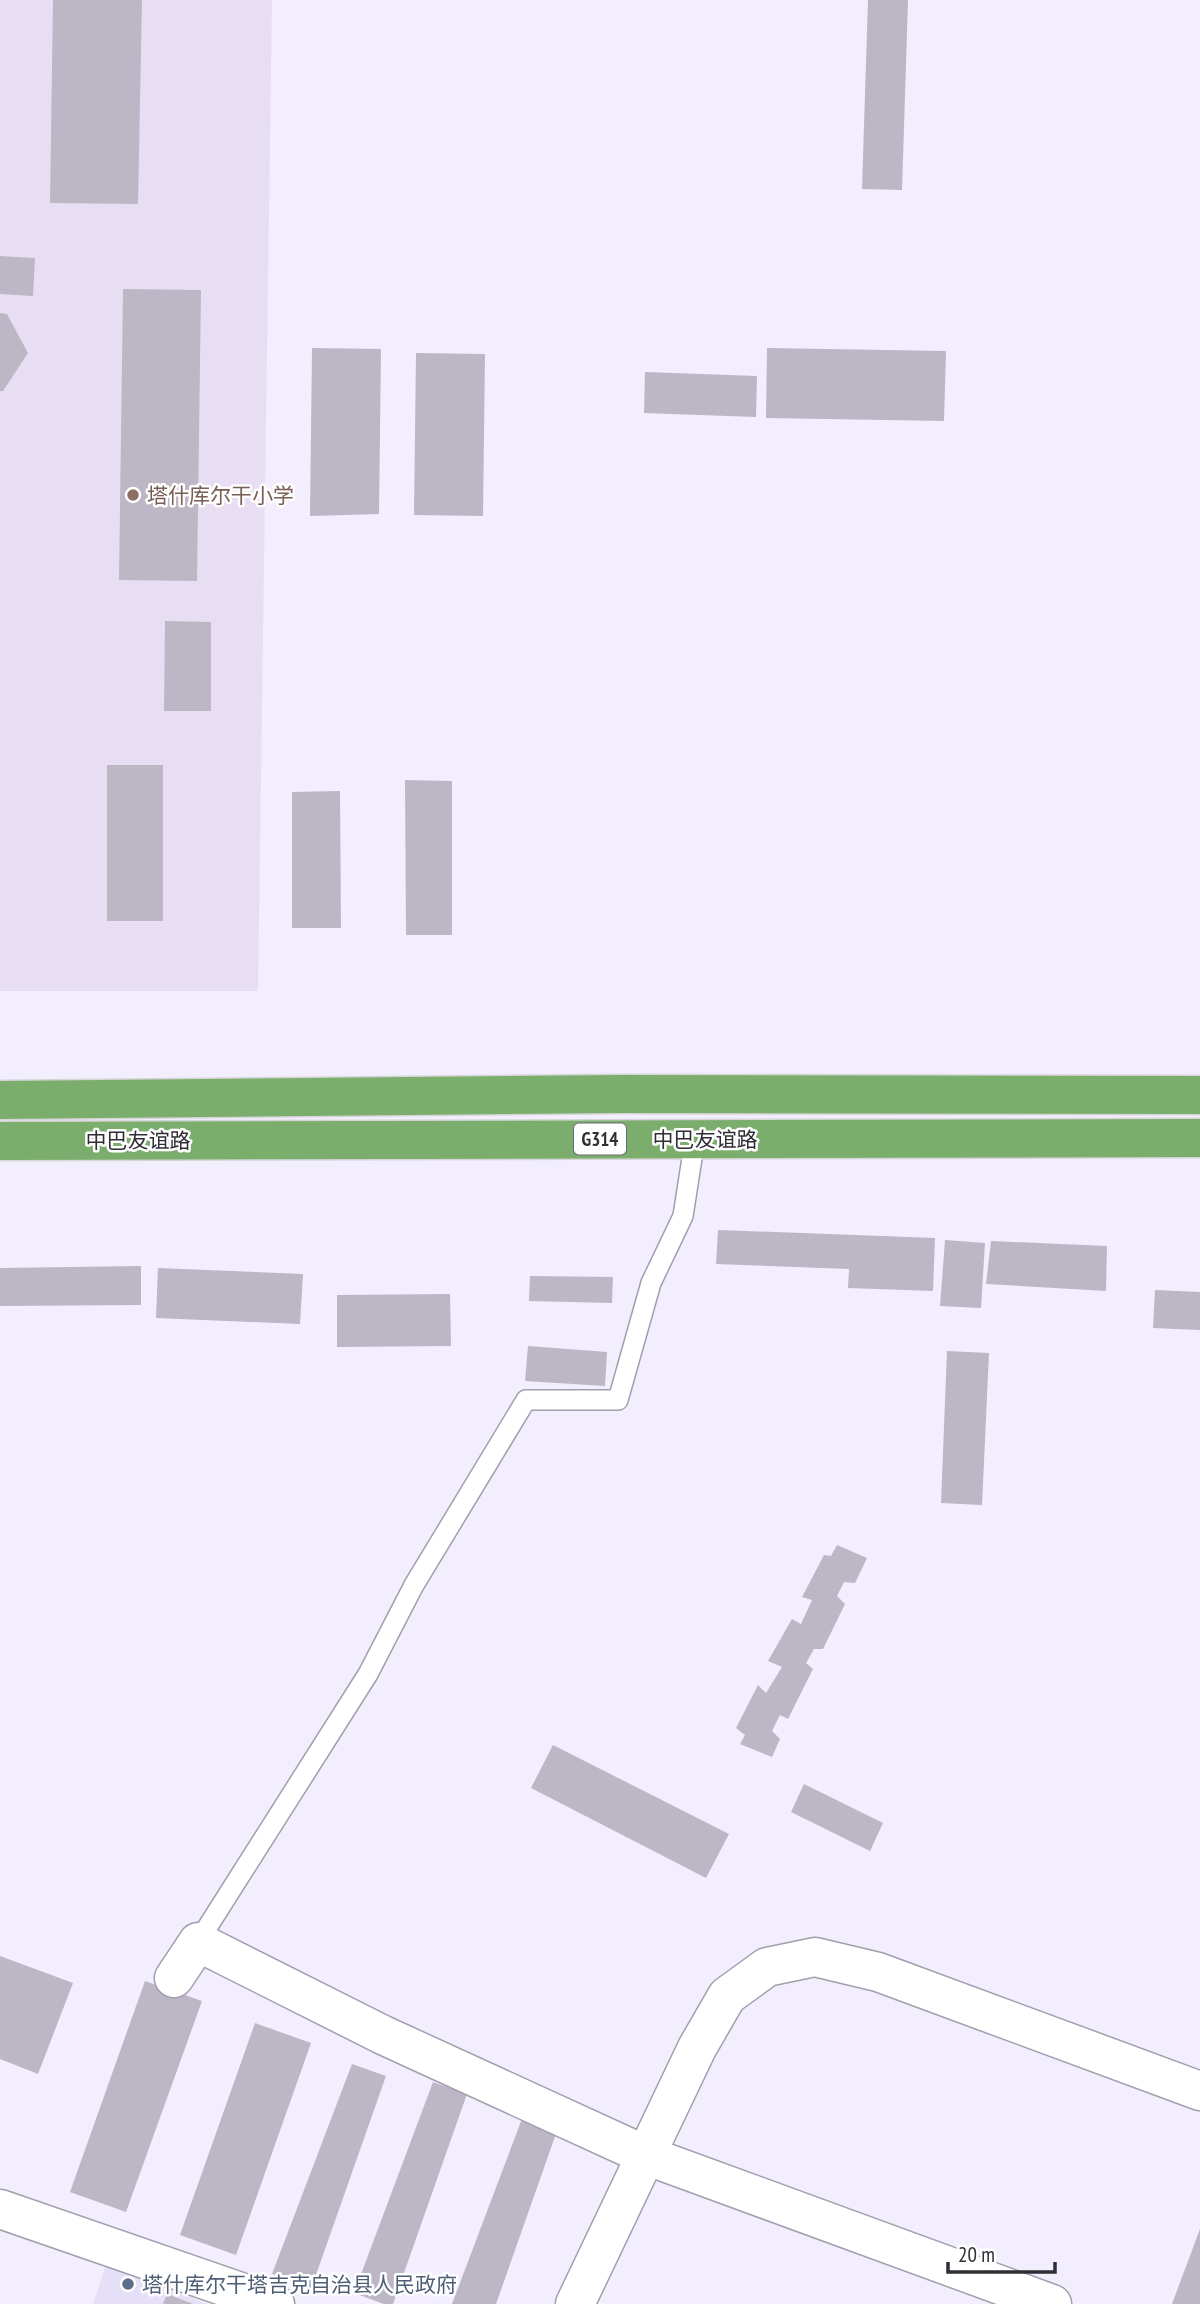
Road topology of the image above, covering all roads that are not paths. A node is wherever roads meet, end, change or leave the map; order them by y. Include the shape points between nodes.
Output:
1 (1200, 1095) edge
2 (0, 1100) edge
3 (1200, 1138) edge
4 (695, 1139) junction
5 (0, 1141) edge
6 (198, 1942) junction
7 (174, 1978) dead end
8 (1200, 2091) edge
9 (645, 2155) junction
10 (0, 2209) edge
11 (275, 2304) edge
12 (575, 2304) edge
13 (1052, 2304) edge

1 - 2 highway, 中巴友谊路 / G314
3 - 4 highway, 中巴友谊路 / G314
4 - 5 highway, 中巴友谊路 / G314
4 - 6 lane via 683,1216 651,1283 618,1400 526,1401 414,1585 368,1674
6 - 7 street
6 - 9 street via 383,2035
8 - 9 street via 878,1972 815,1957 767,1966 727,1996
9 - 12 street
9 - 13 street
10 - 11 street

